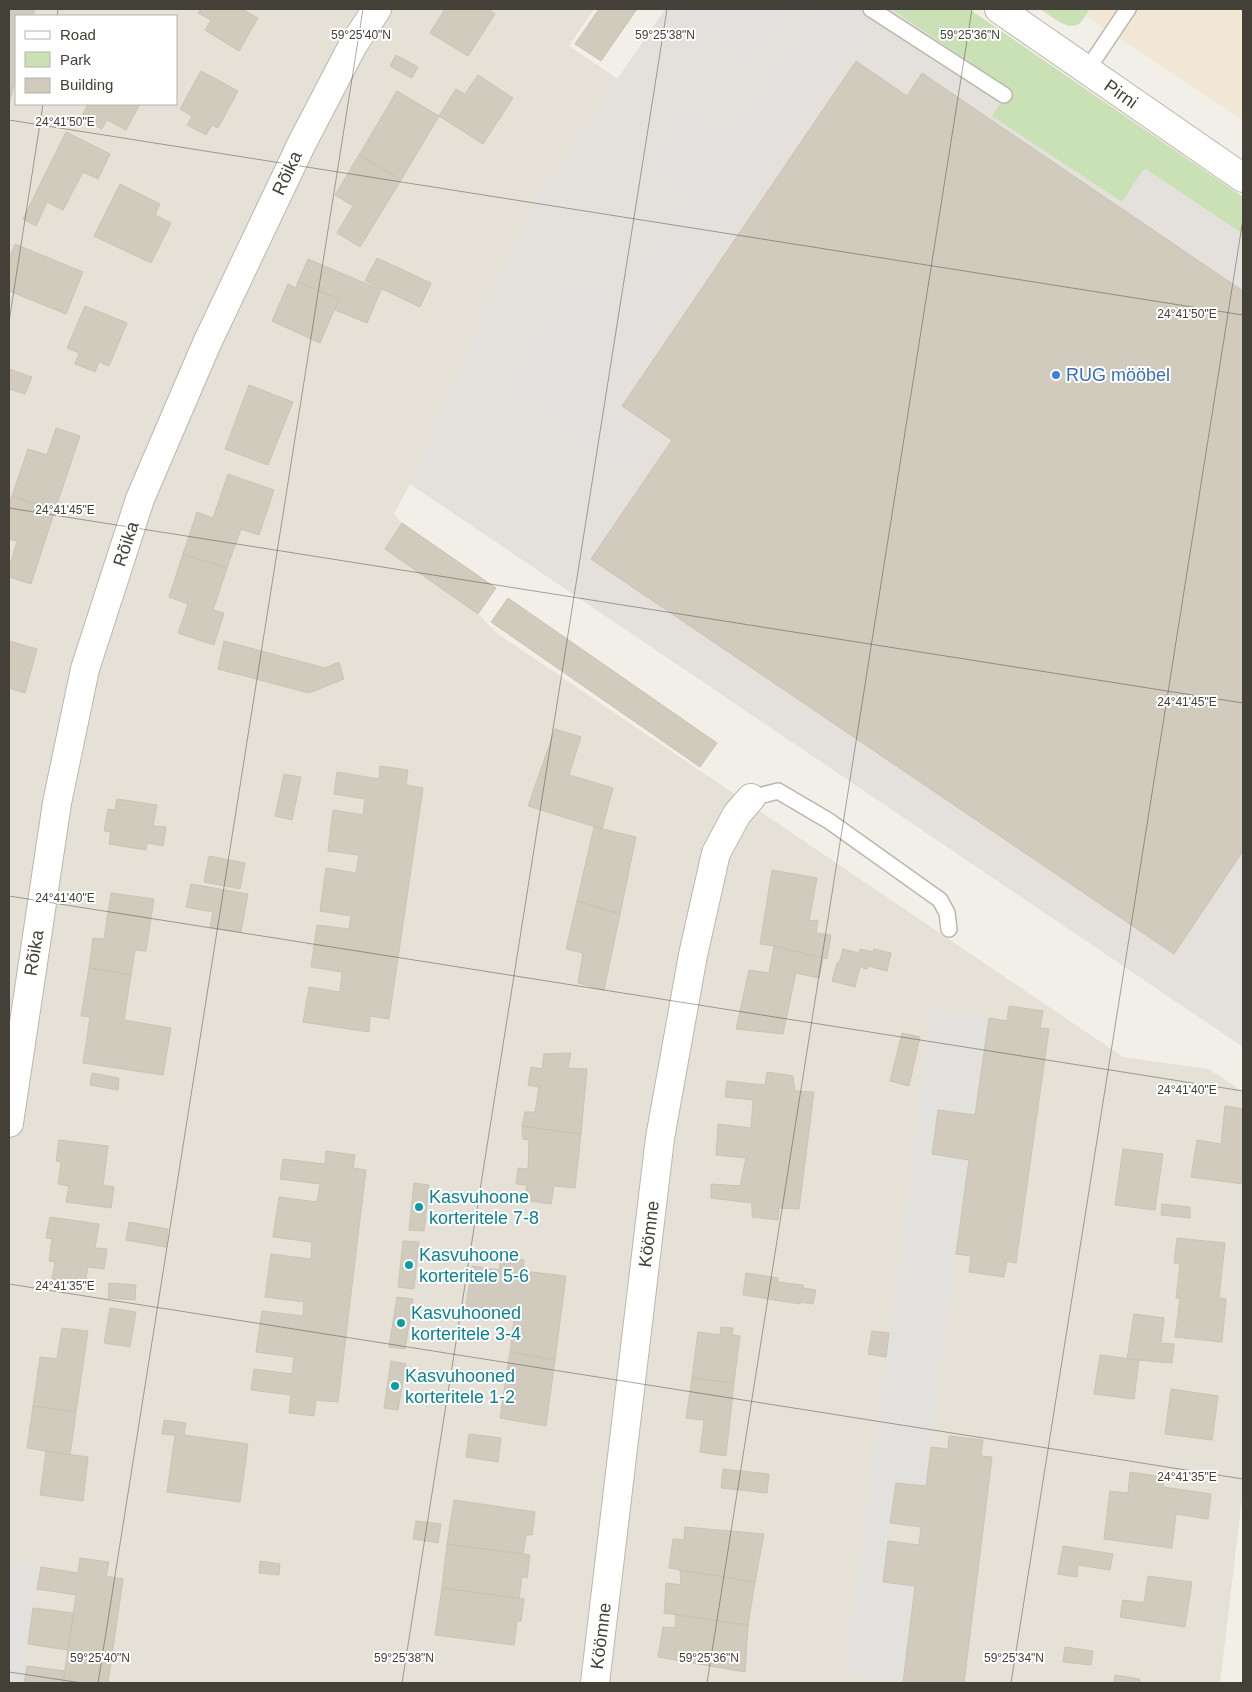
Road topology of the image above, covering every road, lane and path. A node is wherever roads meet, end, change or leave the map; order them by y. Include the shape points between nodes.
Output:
1 (377, 9) edge
2 (871, 9) edge
3 (999, 9) edge
4 (1128, 9) edge
5 (1087, 70) junction
6 (1004, 95) dead end
7 (1243, 178) edge
8 (752, 798) joint
9 (949, 929) dead end
10 (9, 1111) edge
11 (595, 1683) edge

1 - 10 street, Rõika via 353,45 302,143 207,343 140,500 85,669 57,803
2 - 6 lane
3 - 5 street, Pirni
4 - 5 lane
5 - 7 street, Pirni
8 - 9 lane via 778,791 830,821 940,900 947,913
8 - 11 street, Köömne via 737,814 716,853 693,955 660,1138

